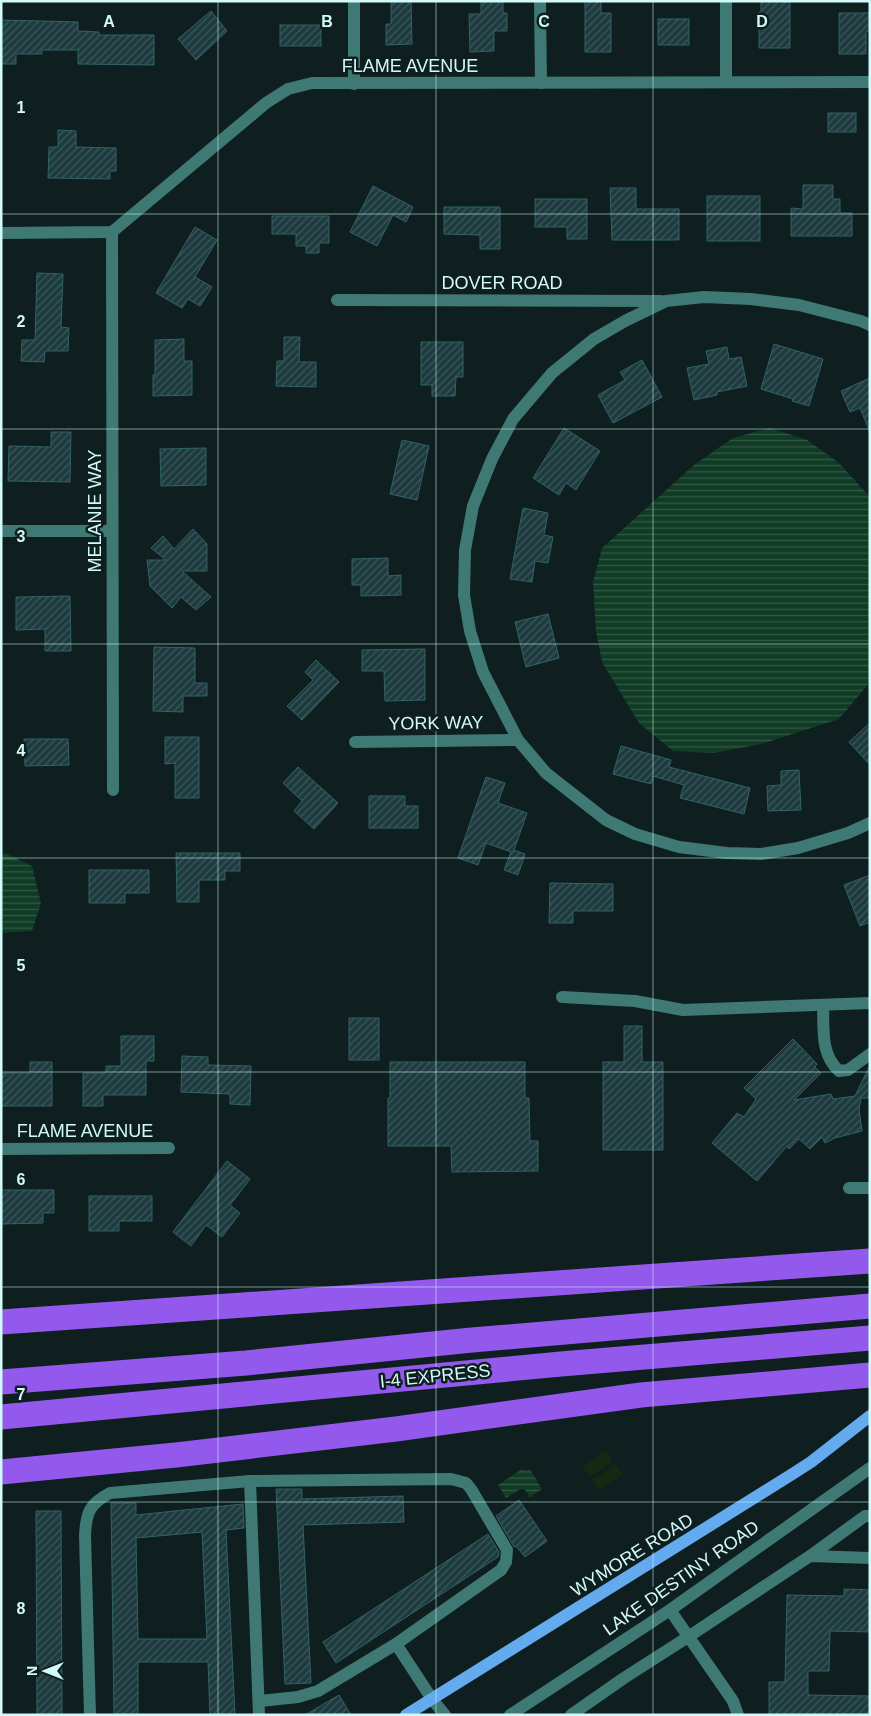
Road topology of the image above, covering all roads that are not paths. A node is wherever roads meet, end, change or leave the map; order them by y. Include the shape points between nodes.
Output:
1 (354, 1) edge
2 (540, 1) edge
3 (726, 1) edge
4 (726, 82) junction
5 (870, 82) edge
6 (541, 83) junction
7 (354, 84) junction
8 (112, 232) junction
9 (1, 233) edge
10 (337, 300) dead end
11 (666, 301) junction
12 (870, 325) edge
13 (1, 531) edge
14 (112, 531) junction
15 (518, 740) junction
16 (355, 742) dead end
17 (114, 790) dead end
18 (870, 823) edge
19 (562, 997) dead end
20 (870, 1003) edge
21 (823, 1005) junction
22 (870, 1054) edge
23 (169, 1148) dead end
24 (1, 1149) edge
25 (849, 1188) dead end
26 (870, 1188) edge
27 (870, 1261) edge
28 (870, 1306) edge
29 (1, 1322) edge
30 (870, 1338) edge
31 (870, 1374) edge
32 (1, 1382) edge
33 (870, 1416) edge
34 (1, 1417) edge
35 (870, 1468) edge
36 (1, 1472) edge
37 (250, 1481) junction
38 (870, 1516) edge
39 (810, 1556) junction
40 (870, 1558) edge
41 (670, 1610) junction
42 (688, 1637) junction
43 (396, 1644) junction
44 (432, 1699) junction
45 (260, 1701) junction
46 (90, 1715) edge
47 (259, 1715) edge
48 (406, 1715) edge
49 (446, 1715) edge
50 (510, 1715) edge
51 (571, 1715) edge
52 (738, 1715) edge

1 - 7 street
2 - 6 street
3 - 4 street
4 - 5 street, FLAME AVENUE
4 - 6 street, FLAME AVENUE
6 - 7 street, FLAME AVENUE
7 - 8 street, FLAME AVENUE via 312,83 288,89 266,103
8 - 9 street
8 - 14 street, MELANIE WAY
10 - 11 street, DOVER ROAD
11 - 12 street via 704,296 751,299 799,305
11 - 15 street via 594,339 552,373 513,419 473,506 465,550 464,595 470,631 483,672
13 - 14 street
14 - 17 street, MELANIE WAY
15 - 16 street, YORK WAY
15 - 18 street via 546,772 606,820 635,834 678,847 761,854 798,848
19 - 21 street via 635,1001 683,1010
20 - 21 street
21 - 22 street via 825,1047 831,1064 839,1071 848,1070
23 - 24 street, FLAME AVENUE
25 - 26 street
27 - 29 highway
28 - 32 highway, I-4 EXPRESS
30 - 34 highway, I-4 EXPRESS
31 - 36 highway via 641,1395 281,1443
33 - 44 main road, WYMORE ROAD via 794,1474
35 - 41 street, LAKE DESTINY ROAD
37 - 43 street via 451,1479 466,1483 507,1550 506,1562 496,1574
37 - 45 street
37 - 46 street via 110,1493 96,1500 86,1522 85,1536
38 - 39 street via 865,1516
39 - 40 street
39 - 42 street
41 - 42 street
41 - 50 street, LAKE DESTINY ROAD
42 - 51 street
42 - 52 street via 733,1700
43 - 44 street
43 - 45 street via 318,1691 298,1697
44 - 48 main road, WYMORE ROAD
44 - 49 street
45 - 47 street

